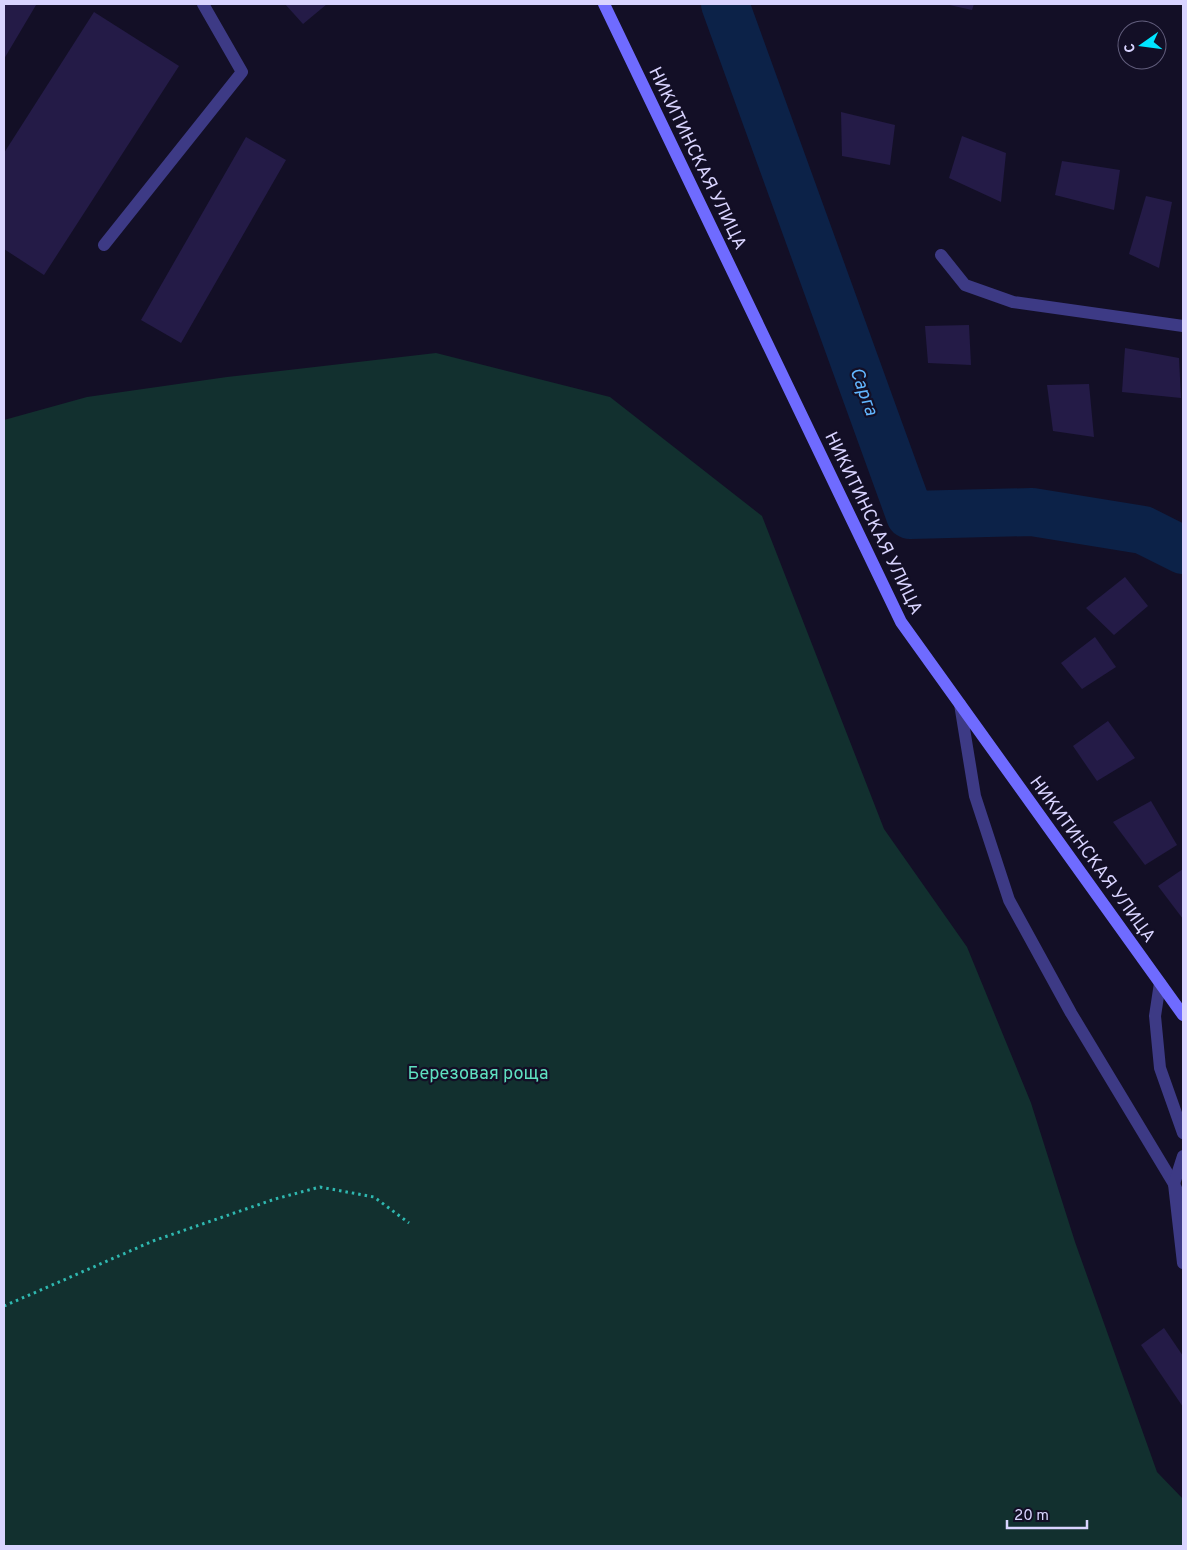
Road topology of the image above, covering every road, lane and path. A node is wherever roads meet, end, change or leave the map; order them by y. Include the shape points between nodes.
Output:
1 (202, 4) edge
2 (604, 4) edge
3 (104, 245) dead end
4 (941, 255) dead end
5 (1183, 326) edge
6 (960, 704) junction
7 (1160, 983) junction
8 (1183, 1015) edge
9 (1183, 1133) edge
10 (1183, 1156) edge
11 (1174, 1184) junction
12 (1183, 1204) edge
13 (409, 1222) dead end
14 (1183, 1263) edge
15 (4, 1306) edge

1 - 3 lane via 242,72
2 - 6 street, НИКИТИНСКАЯ УЛИЦА via 901,622
4 - 5 lane via 964,285 1013,302
6 - 7 street, НИКИТИНСКАЯ УЛИЦА
6 - 11 lane via 975,796 1010,900 1071,1013
7 - 8 street, НИКИТИНСКАЯ УЛИЦА
7 - 9 lane via 1155,1016 1160,1068
10 - 11 lane
11 - 12 lane
11 - 14 lane
13 - 15 path via 374,1197 320,1187 153,1241

